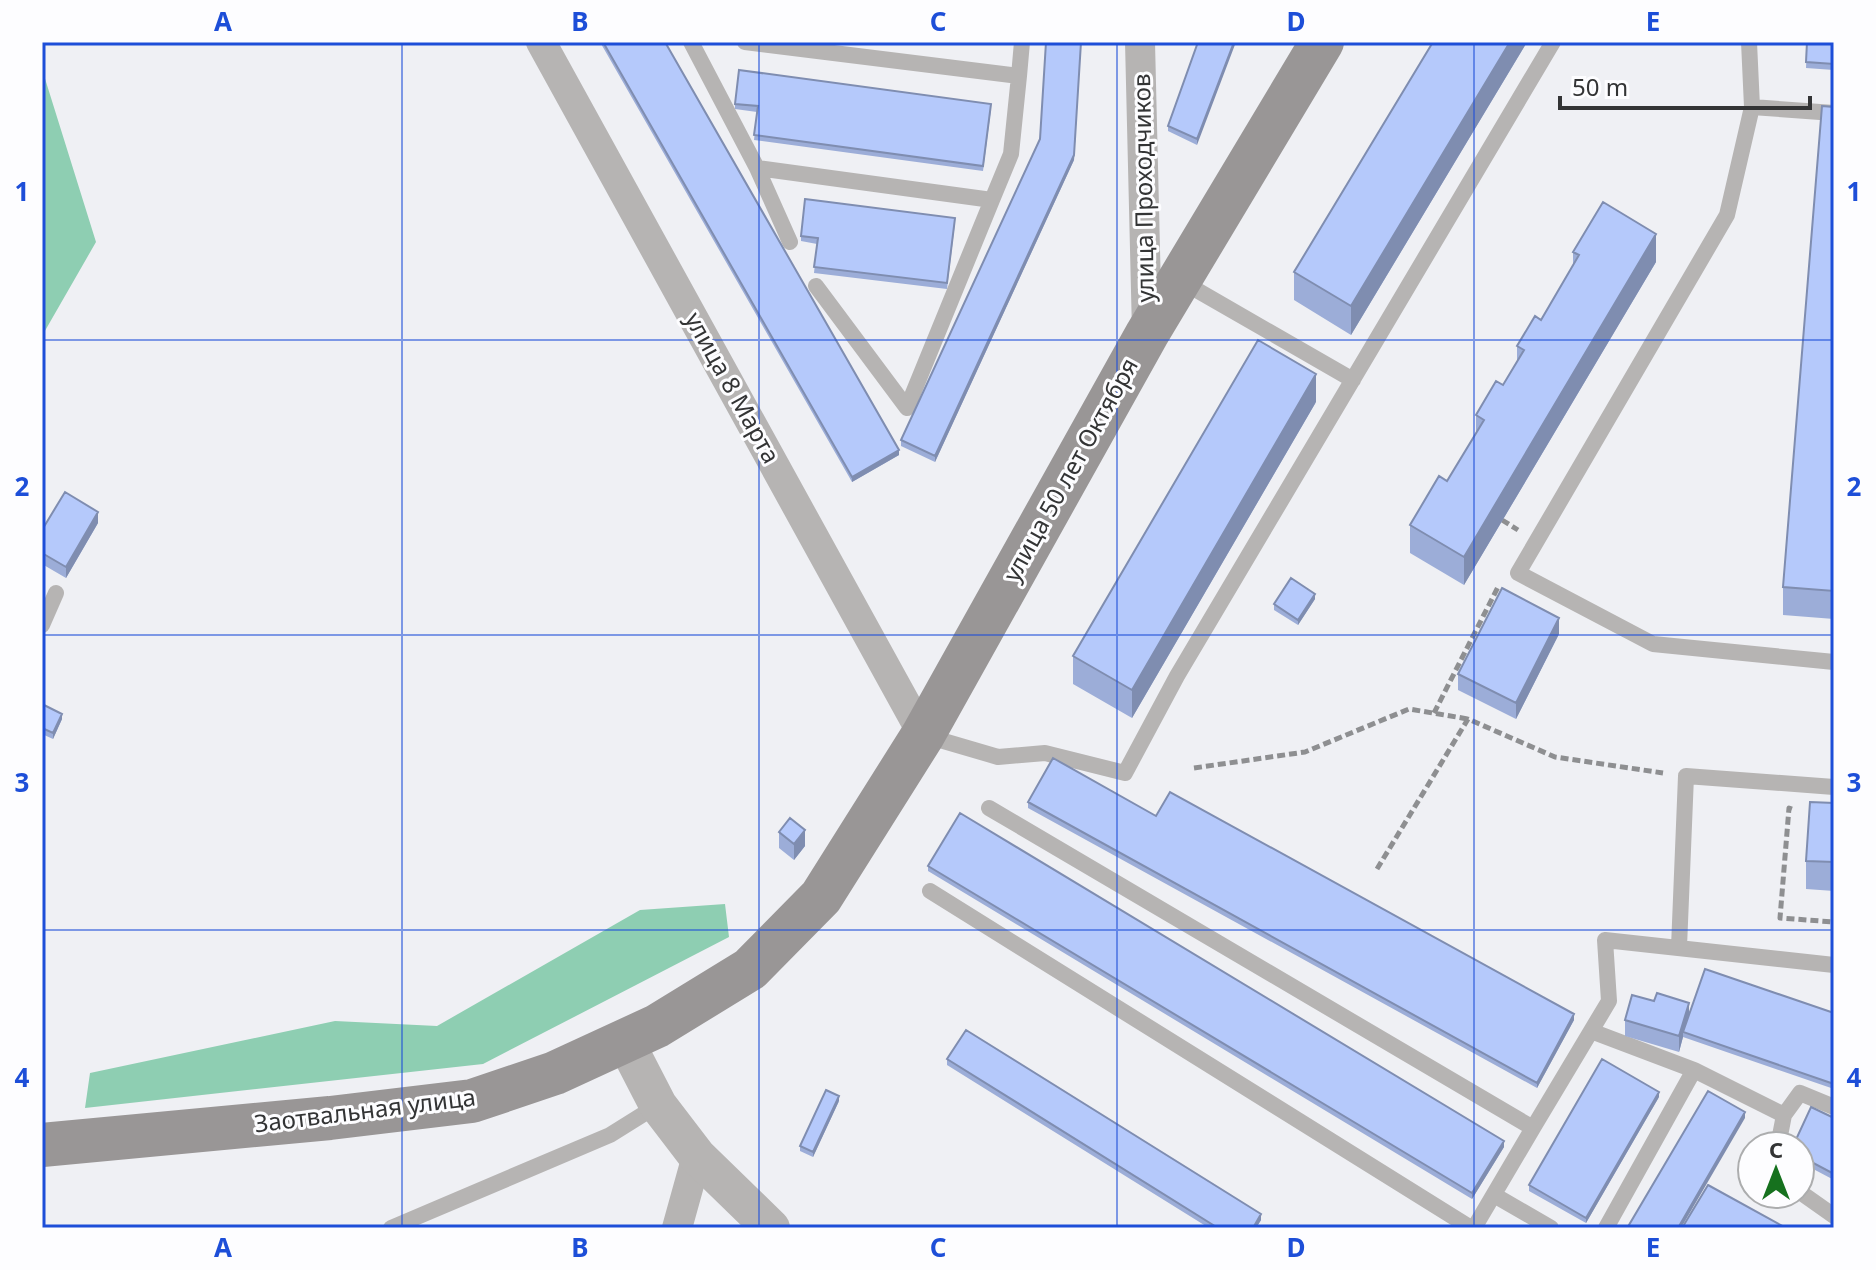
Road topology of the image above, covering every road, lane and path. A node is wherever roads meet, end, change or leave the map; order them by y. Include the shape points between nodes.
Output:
1 (541, 42) edge
2 (691, 42) edge
3 (745, 42) edge
4 (1022, 42) edge
5 (1322, 42) edge
6 (1553, 42) edge
7 (1749, 42) edge
8 (1142, 43) edge
9 (1019, 76) junction
10 (1752, 107) junction
11 (1834, 113) edge
12 (757, 168) junction
13 (992, 200) junction
14 (790, 242) dead end
15 (1179, 280) junction
16 (816, 286) dead end
17 (1147, 334) junction
18 (1353, 380) junction
19 (56, 593) dead end
20 (1489, 603) dead end
21 (42, 625) edge
22 (1834, 662) edge
23 (1434, 713) junction
24 (1468, 719) junction
25 (923, 735) junction
26 (1194, 768) dead end
27 (1686, 776) junction
28 (1834, 787) edge
29 (989, 808) dead end
30 (1804, 809) dead end
31 (1377, 869) dead end
32 (930, 891) dead end
33 (821, 897) joint
34 (1834, 922) edge
35 (1679, 947) junction
36 (1834, 965) edge
37 (1591, 1031) junction
38 (625, 1041) junction
39 (1694, 1070) junction
40 (658, 1105) junction
41 (1834, 1107) edge
42 (1784, 1115) junction
43 (1533, 1128) junction
44 (1781, 1130) edge
45 (42, 1145) edge
46 (697, 1156) junction
47 (1494, 1195) junction
48 (1816, 1203) edge
49 (1834, 1216) edge
50 (391, 1228) edge
51 (677, 1228) edge
52 (771, 1228) edge
53 (1472, 1228) edge
54 (1551, 1228) edge
55 (1606, 1228) edge

1 - 25 street, улица 8 Марта
2 - 12 lane
3 - 9 lane
4 - 9 lane
5 - 15 main road, улица 50 лет Октября
6 - 18 lane
7 - 10 lane
8 - 17 street, улица Проходчиков
9 - 13 lane via 1011,154
10 - 11 lane
10 - 22 lane via 1727,215 1518,573 1653,644
12 - 13 lane
12 - 14 lane
13 - 16 lane via 907,408
15 - 17 main road, улица 50 лет Октября
15 - 18 lane
17 - 25 main road, улица 50 лет Октября
18 - 25 lane via 1125,773 1045,753 998,757
19 - 21 lane
20 - 23 path
23 - 24 path
23 - 26 path via 1409,709 1305,752
24 - 27 path via 1555,757
24 - 31 path
25 - 33 main road, улица 50 лет Октября
27 - 28 lane
27 - 35 lane
29 - 43 lane
30 - 34 path via 1789,808 1780,918
32 - 53 lane
33 - 38 main road, Заотвальная улица via 750,969
35 - 36 lane
35 - 37 lane via 1605,940 1609,1001
37 - 39 lane
37 - 43 lane
38 - 40 street
38 - 45 main road, Заотвальная улица via 555,1073 472,1101
39 - 42 lane
39 - 55 lane
40 - 46 street
40 - 50 lane via 610,1135
41 - 42 lane via 1800,1093
42 - 44 lane
43 - 47 lane
46 - 51 street
46 - 52 street
47 - 53 lane
47 - 54 lane
48 - 49 lane

